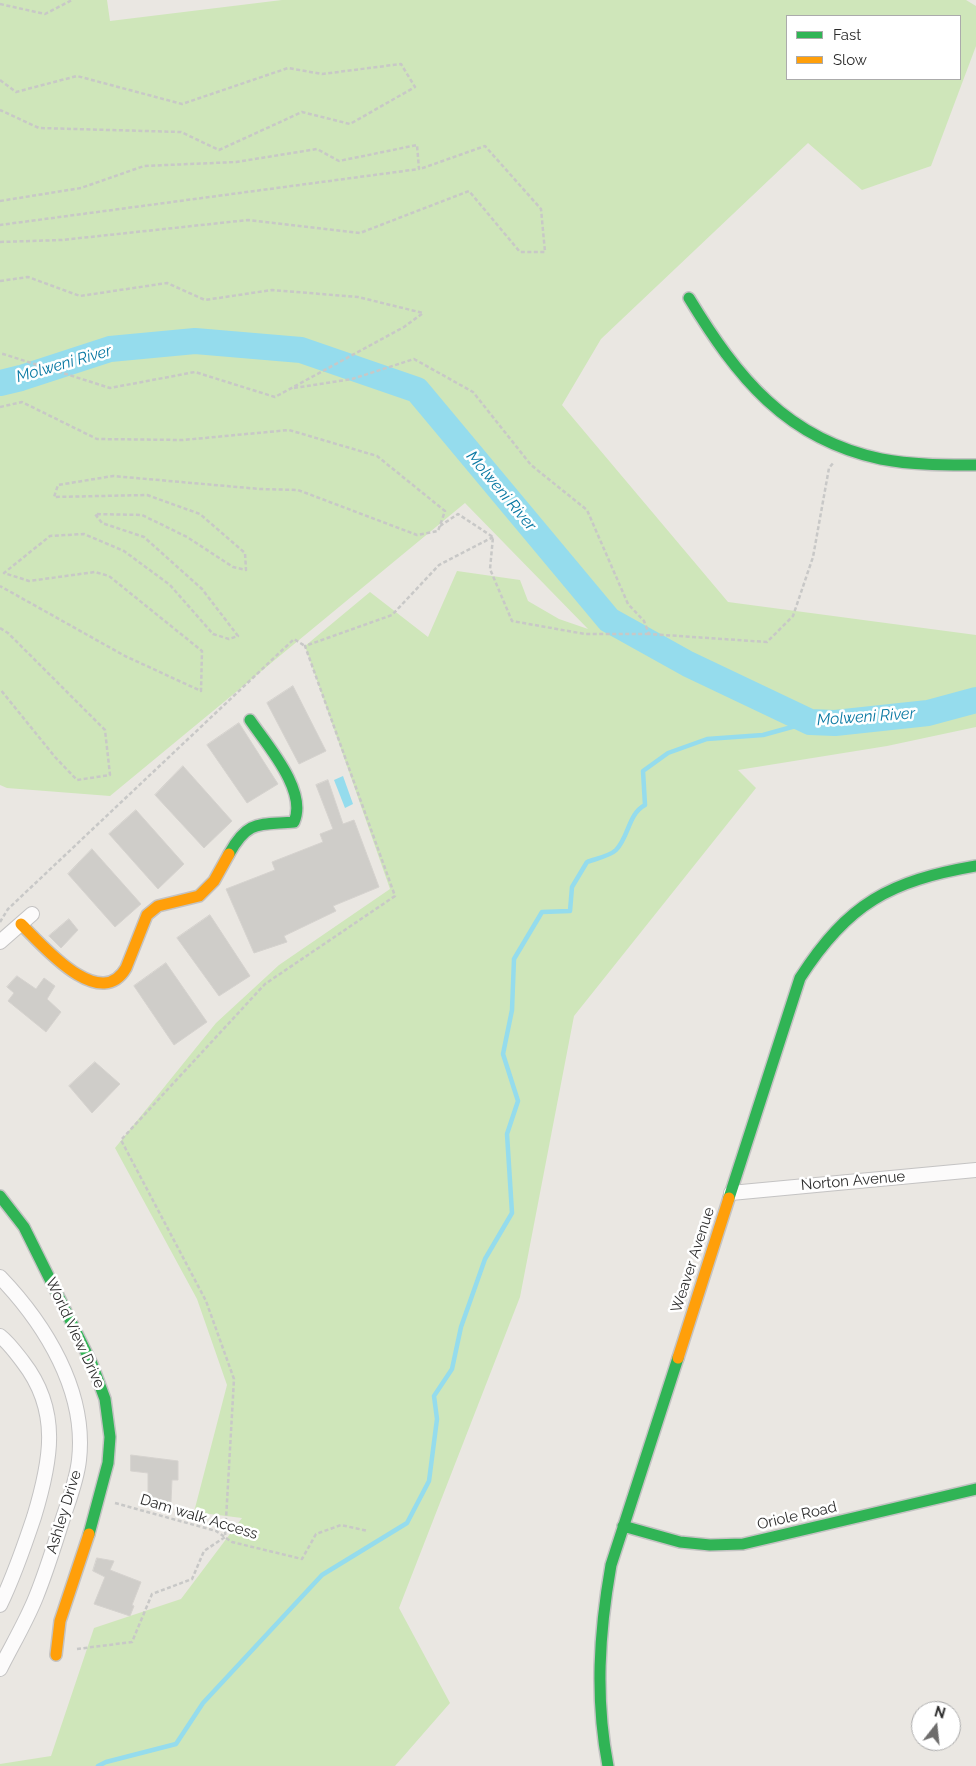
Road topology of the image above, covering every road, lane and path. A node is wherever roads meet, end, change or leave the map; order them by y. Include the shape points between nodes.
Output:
1 (72, 0) edge
2 (0, 4) edge
3 (0, 80) edge
4 (0, 110) edge
5 (420, 169) junction
6 (0, 201) edge
7 (0, 225) edge
8 (0, 242) edge
9 (0, 280) edge
10 (689, 298) dead end
11 (0, 353) edge
12 (290, 389) junction
13 (0, 407) edge
14 (849, 451) junction
15 (976, 466) edge
16 (439, 527) junction
17 (493, 537) junction
18 (0, 586) edge
19 (0, 628) edge
20 (649, 634) junction
21 (305, 646) junction
22 (0, 689) edge
23 (250, 720) dead end
24 (976, 866) edge
25 (32, 914) dead end
26 (0, 922) edge
27 (21, 924) junction
28 (0, 942) edge
29 (976, 1170) edge
30 (731, 1193) junction
31 (0, 1196) edge
32 (0, 1277) edge
33 (0, 1336) edge
34 (976, 1489) edge
35 (102, 1490) junction
36 (623, 1526) junction
37 (368, 1531) dead end
38 (225, 1537) junction
39 (0, 1605) edge
40 (78, 1649) dead end
41 (56, 1655) dead end
42 (0, 1669) edge
43 (608, 1766) edge

1 - 2 path via 45,14
3 - 4 path via 16,92 77,76 182,104 288,68 322,74 401,64 415,87 350,124 302,112 219,150 181,132 39,128
5 - 6 path via 417,145 339,161 317,149 236,162 144,166 81,188
5 - 7 path
5 - 8 path via 485,146 541,209 545,252 520,252 469,191 360,234 248,220 62,240
9 - 12 path via 28,276 80,296 167,283 205,300 272,290 358,297 423,313 404,327
10 - 14 street via 721,351 754,391 793,423
11 - 12 path via 110,388 195,372 275,397
12 - 20 path via 352,379 414,359 473,392 532,465 587,510 628,604 644,621
13 - 16 path via 22,402 97,438 184,440 289,430 377,456 445,511
14 - 15 street via 903,464
14 - 20 path via 829,468 813,557 793,616 767,642
16 - 17 path via 458,514
16 - 18 path via 438,531 416,535 298,490 113,476 58,485 54,497 147,495 200,514 245,554 246,570 233,567 187,537 142,515 95,514 102,523 144,537 202,589 238,636 229,639 213,634 170,585 124,551 84,534 50,536 4,573 28,581 95,572 109,576 202,651 201,691 125,656
17 - 20 path via 490,569 512,621 585,634
17 - 21 path via 439,565 392,616
19 - 22 path via 105,730 110,775 77,780
21 - 26 path via 294,639 8,909
21 - 38 path via 395,896 265,984 121,1140 206,1301 234,1379
23 - 27 street via 283,769 296,797 298,818 294,822 252,826 241,836 206,891 194,898 167,902 150,911 118,980 106,985 84,979
24 - 30 street, Weaver Avenue via 933,872 878,895 853,912 820,947 800,978
25 - 27 street
27 - 28 street
29 - 30 street, Norton Avenue
30 - 36 street, Weaver Avenue
31 - 35 street, World View Drive via 24,1226 102,1388 109,1436
32 - 42 street, Ashley Drive via 35,1318 64,1371 74,1402 79,1434 79,1460 48,1564 35,1599
33 - 39 street via 27,1368 42,1395 49,1426 50,1454 21,1559
34 - 36 street, Oriole Road via 743,1544 680,1542
35 - 38 path, Dam walk Access via 108,1501 216,1531
35 - 41 street, World View Drive via 60,1623
36 - 43 street, Weaver Avenue via 611,1565 598,1650 598,1699
37 - 38 path, Dam walk Access via 341,1524 316,1534 302,1559 232,1542
38 - 40 path via 204,1551 192,1579 152,1594 132,1642

